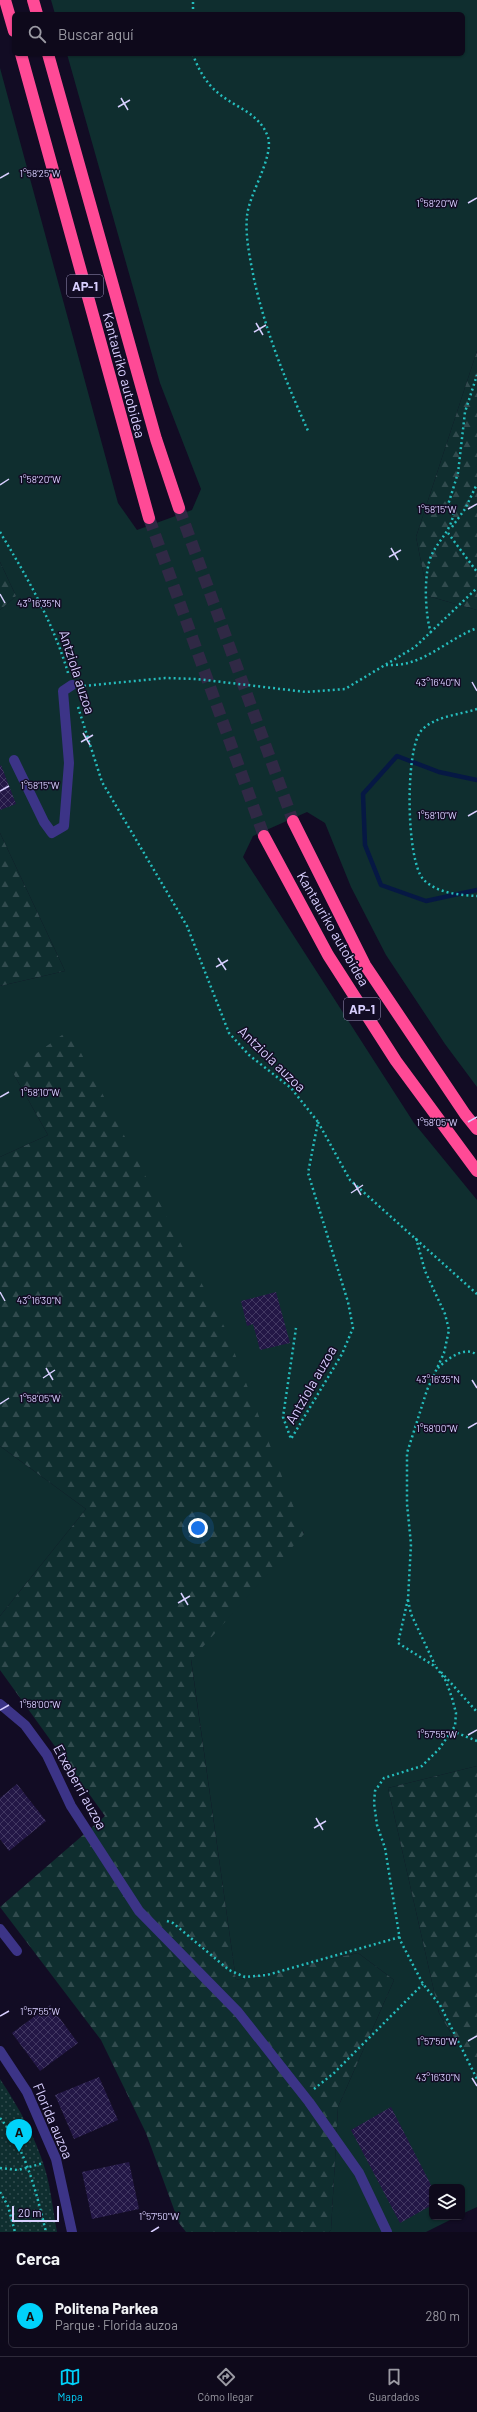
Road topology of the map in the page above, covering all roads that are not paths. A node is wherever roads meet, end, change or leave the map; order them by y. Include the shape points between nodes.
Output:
1 (5, 0) edge
2 (33, 0) edge
3 (36, 12) edge
4 (12, 24) edge
5 (21, 56) edge
6 (49, 56) edge
7 (180, 508) tunnel mouth
8 (149, 518) tunnel mouth
9 (72, 685) road end
10 (14, 760) dead end
11 (293, 821) tunnel mouth
12 (264, 836) tunnel mouth
13 (477, 1129) edge
14 (477, 1171) edge
15 (0, 1704) edge
16 (0, 1929) edge
17 (17, 1951) dead end
18 (0, 2051) edge
19 (72, 2232) edge
20 (387, 2232) edge

1 - 4 highway
2 - 3 highway
5 - 8 highway, Kantauriko autobidea / AP-1
6 - 7 highway, Kantauriko autobidea / AP-1 via 156,439
9 - 10 street via 63,691 69,763 64,826 52,833 44,822
11 - 13 highway, Kantauriko autobidea / AP-1 via 365,965
12 - 14 highway, Kantauriko autobidea / AP-1 via 328,955 396,1061
15 - 20 street, Etxeberri auzoa via 25,1725 48,1754 71,1806 139,1910 238,2012 304,2096 359,2172
16 - 17 street
18 - 19 street, Florida auzoa via 27,2092 56,2159

